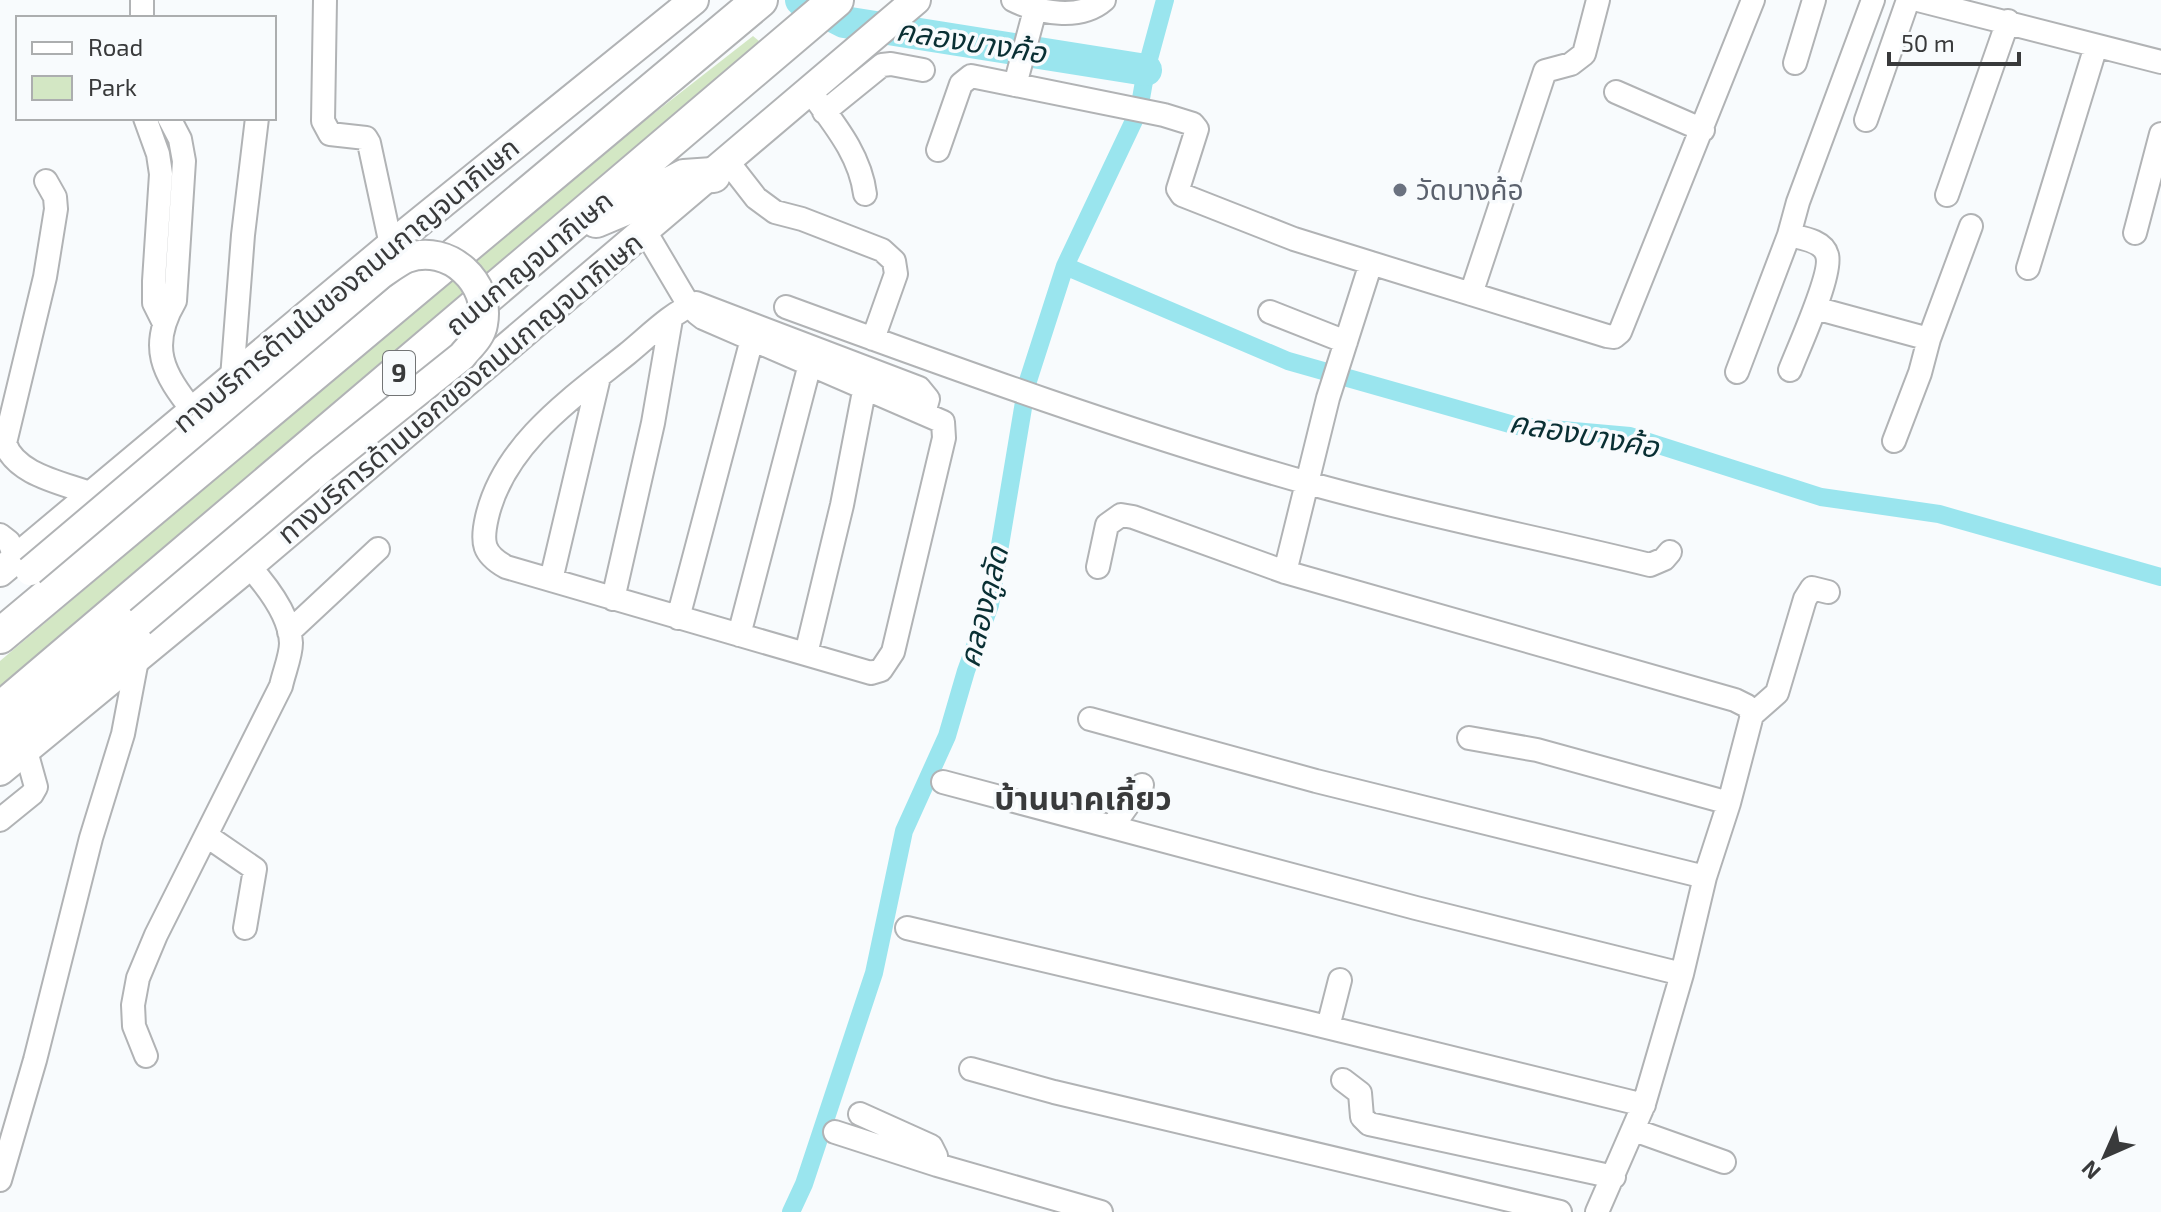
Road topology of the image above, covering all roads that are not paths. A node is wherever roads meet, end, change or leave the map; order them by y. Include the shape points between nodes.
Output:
1 (325, 0) edge
2 (694, 0) edge
3 (1013, 0) edge
4 (1104, 0) edge
5 (1598, 0) edge
6 (1753, 0) edge
7 (1814, 0) edge
8 (1873, 0) edge
9 (1908, 0) edge
10 (1918, 0) edge
11 (835, 1) edge
12 (757, 2) edge
13 (908, 7) edge
14 (1035, 10) junction
15 (2008, 21) junction
16 (2096, 46) junction
17 (2161, 62) edge
18 (1795, 63) dead end
19 (923, 70) dead end
20 (1017, 74) junction
21 (1616, 92) dead end
22 (817, 102) junction
23 (146, 120) edge
24 (170, 120) edge
25 (257, 120) edge
26 (1866, 120) dead end
27 (1703, 130) junction
28 (2161, 134) edge
29 (938, 150) dead end
30 (720, 168) junction
31 (46, 181) dead end
32 (865, 194) dead end
33 (1947, 195) dead end
34 (1971, 226) dead end
35 (572, 227) junction
36 (645, 231) junction
37 (2135, 233) dead end
38 (1789, 235) junction
39 (391, 245) junction
40 (1371, 263) junction
41 (2028, 268) dead end
42 (1471, 294) junction
43 (690, 305) junction
44 (786, 307) dead end
45 (1815, 308) junction
46 (1270, 312) dead end
47 (671, 319) junction
48 (163, 321) junction
49 (752, 339) junction
50 (873, 339) junction
51 (1929, 339) junction
52 (1346, 342) junction
53 (810, 364) junction
54 (1790, 370) dead end
55 (1737, 372) dead end
56 (599, 377) junction
57 (232, 378) junction
58 (865, 386) junction
59 (193, 411) junction
60 (924, 413) junction
61 (1894, 441) dead end
62 (1309, 483) junction
63 (92, 494) junction
64 (0, 535) edge
65 (378, 549) dead end
66 (1670, 552) dead end
67 (249, 566) junction
68 (15, 567) edge
69 (1098, 567) dead end
70 (1285, 572) junction
71 (551, 580) junction
72 (1828, 592) dead end
73 (0, 596) edge
74 (613, 599) junction
75 (678, 618) junction
76 (289, 632) junction
77 (739, 635) junction
78 (0, 636) edge
79 (806, 654) junction
80 (137, 660) junction
81 (0, 710) edge
82 (1752, 715) junction
83 (1090, 719) dead end
84 (1469, 738) dead end
85 (0, 739) edge
86 (26, 751) junction
87 (0, 771) edge
88 (943, 782) dead end
89 (1142, 785) dead end
90 (1729, 803) junction
91 (0, 820) edge
92 (1112, 827) junction
93 (207, 836) junction
94 (1705, 877) junction
95 (245, 928) dead end
96 (907, 928) dead end
97 (1682, 974) junction
98 (1340, 980) dead end
99 (1328, 1027) junction
100 (146, 1056) dead end
101 (971, 1069) dead end
102 (1343, 1080) dead end
103 (1644, 1105) junction
104 (860, 1114) dead end
105 (1634, 1130) junction
106 (835, 1132) dead end
107 (1724, 1162) dead end
108 (937, 1165) junction
109 (1614, 1177) junction
110 (0, 1180) edge
111 (1101, 1212) edge
112 (1560, 1212) edge
113 (1597, 1212) edge

1 - 39 street via 323,121 330,134 366,138 369,143
2 - 39 main road, ทางบริการด้านในของถนนกาญจนาภิเษก
3 - 14 street
4 - 14 street via 1074,12
5 - 42 street via 1584,54 1545,71
6 - 27 street
7 - 18 street
8 - 38 street
9 - 26 street
10 - 15 street
11 - 35 highway, ถนนกาญจนาภิเษก / 9
12 - 78 highway, ถนนกาญจนาภิเษก / 9
13 - 22 main road, ทางบริการด้านนอกของถนนกาญจนาภิเษก via 844,62
14 - 20 street
15 - 16 street
15 - 33 street
16 - 17 street
16 - 41 street
19 - 22 street via 882,65
20 - 29 street via 965,79
20 - 40 street via 1193,124 1197,129 1178,189 1182,195
21 - 27 street
22 - 30 main road, ทางบริการด้านนอกของถนนกาญจนาภิเษก
22 - 32 street via 850,149
23 - 48 street via 161,174 154,303
24 - 48 street via 184,161 175,301
25 - 57 street
27 - 42 street via 1614,337
28 - 37 street
30 - 35 highway via 684,177 598,220
30 - 36 main road, ทางบริการด้านนอกของถนนกาญจนาภิเษก
30 - 50 street via 775,212 882,250 894,261 896,274
31 - 63 street via 56,209 5,443 20,465
34 - 51 street
35 - 81 highway, ถนนกาญจนาภิเษก / 9
36 - 43 street
36 - 67 main road, ทางบริการด้านนอกของถนนกาญจนาภิเษก
38 - 45 street via 1809,239 1828,255
38 - 55 street
39 - 57 main road, ทางบริการด้านในของถนนกาญจนาภิเษก
40 - 42 street
40 - 52 street
43 - 47 street
43 - 49 street via 703,318
43 - 60 street via 724,311 919,388 928,399
44 - 50 street
45 - 51 street
45 - 54 street
46 - 52 street
47 - 56 street
47 - 74 street
48 - 59 street via 162,362
49 - 53 street
49 - 75 street
50 - 62 street via 1042,400
51 - 61 street
52 - 62 street
53 - 58 street
53 - 77 street
56 - 71 street
56 - 71 street via 532,435 509,464 489,507 484,544 491,558
57 - 59 main road, ทางบริการด้านในของถนนกาญจนาภิเษก
58 - 60 street
58 - 79 street
59 - 63 main road, ทางบริการด้านในของถนนกาญจนาภิเษก
60 - 79 street via 943,422 944,438 893,652 881,670 871,673
62 - 66 street via 1650,565
62 - 70 street
63 - 68 main road, ทางบริการด้านในของถนนกาญจนาภิเษก
64 - 68 street via 9,542
65 - 76 street
67 - 76 street via 274,599
67 - 80 main road, ทางบริการด้านนอกของถนนกาญจนาภิเษก
68 - 73 main road
68 - 85 main road, bridge via 399,263 419,256 453,262 467,271 480,291 483,327 462,356
69 - 70 street via 1107,525 1121,515
70 - 82 street via 1735,700
71 - 74 street
72 - 82 street via 1812,588 1805,599 1777,693
74 - 75 street
75 - 77 street
76 - 93 street via 281,686
77 - 79 street
80 - 86 main road, ทางบริการด้านนอกของถนนกาญจนาภิเษก
80 - 110 street via 123,734
82 - 90 street
83 - 94 street
84 - 90 street via 1537,750
86 - 87 main road, ทางบริการด้านนอกของถนนกาญจนาภิเษก
86 - 91 street via 36,787
88 - 92 street
89 - 92 street
90 - 94 street
92 - 97 street
93 - 95 street via 255,869
93 - 100 street via 138,978 134,1026
94 - 97 street
96 - 99 street
97 - 103 street
98 - 99 street
99 - 103 street
101 - 112 street
102 - 109 street via 1360,1093 1362,1117 1369,1124
103 - 105 street
104 - 108 street via 931,1146
105 - 107 street
105 - 109 street
106 - 108 street
108 - 111 street
109 - 113 street

